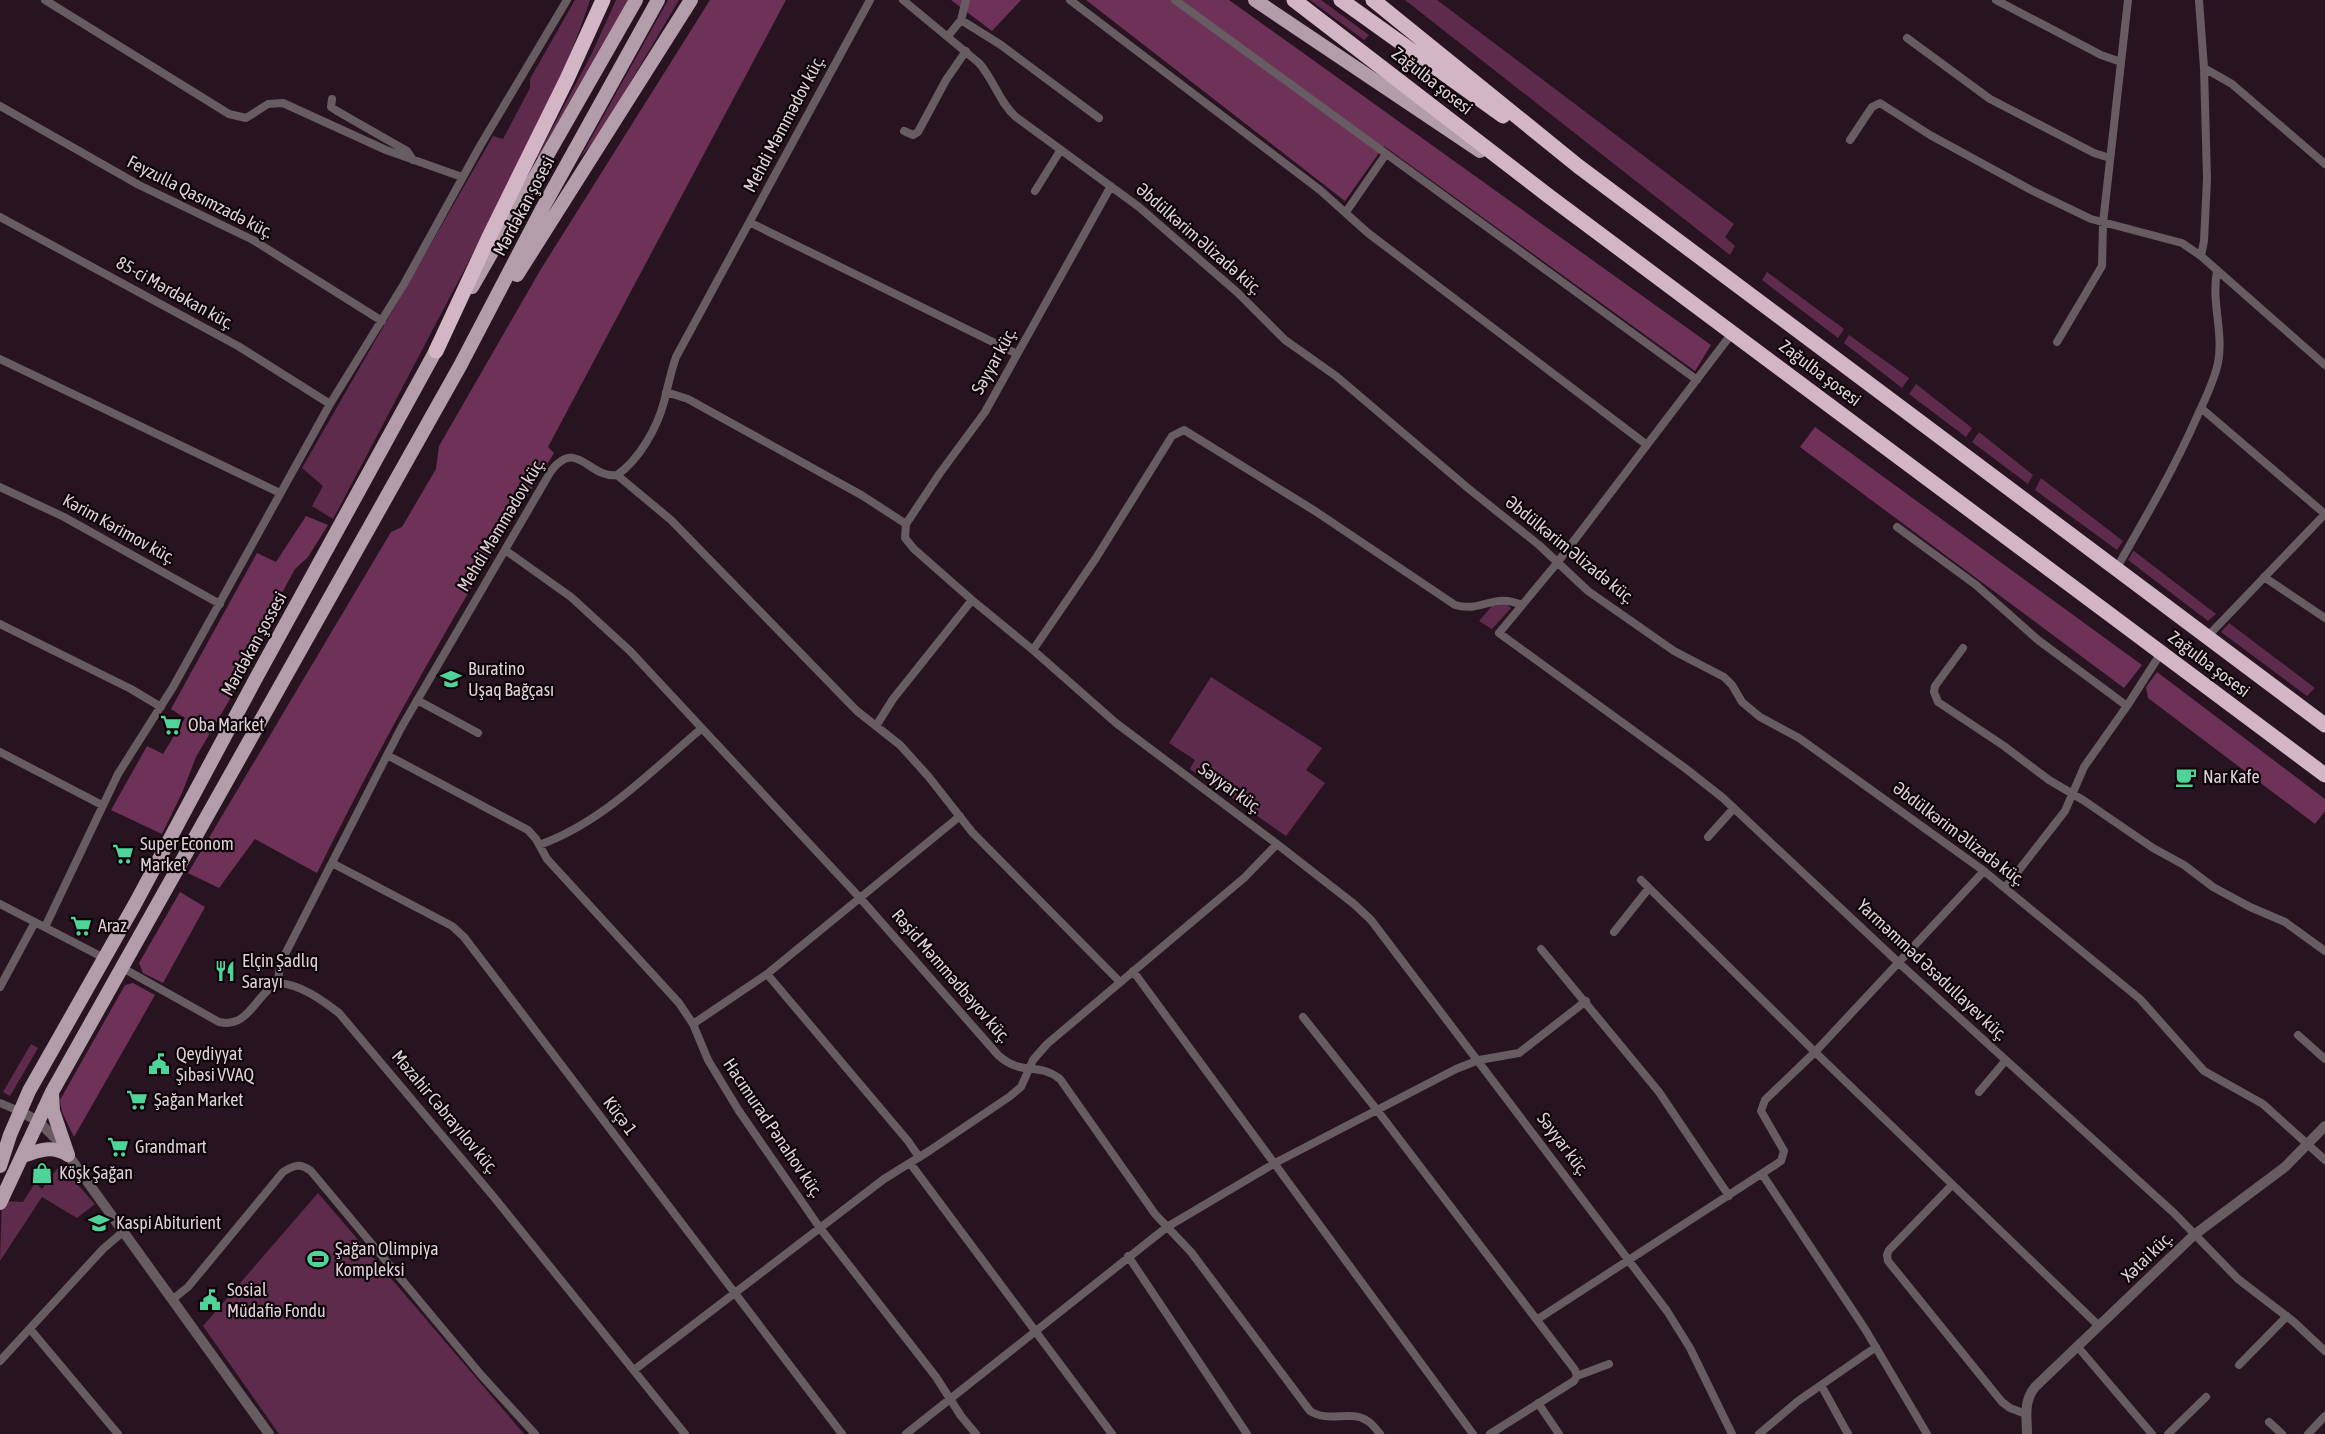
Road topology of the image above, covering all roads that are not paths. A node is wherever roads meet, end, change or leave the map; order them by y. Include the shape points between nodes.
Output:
1 (45, 0) edge
2 (567, 0) edge
3 (603, 0) edge
4 (636, 0) edge
5 (658, 0) edge
6 (691, 0) edge
7 (870, 0) edge
8 (903, 0) edge
9 (966, 0) edge
10 (1070, 0) edge
11 (1175, 0) edge
12 (1255, 0) edge
13 (1294, 0) edge
14 (1341, 0) edge
15 (1373, 0) edge
16 (1996, 0) edge
17 (2127, 0) edge
18 (2199, 0) edge
19 (962, 20) junction
20 (948, 36) junction
21 (1907, 38) dead end
22 (966, 51) junction
23 (2121, 62) junction
24 (2204, 68) junction
25 (332, 99) dead end
26 (0, 106) edge
27 (1099, 118) dead end
28 (904, 131) dead end
29 (1850, 140) dead end
30 (1060, 151) junction
31 (1386, 154) junction
32 (2110, 158) junction
33 (413, 160) junction
34 (2325, 164) edge
35 (1578, 166) junction
36 (462, 177) junction
37 (1111, 186) junction
38 (1035, 191) dead end
39 (1550, 197) junction
40 (1346, 212) junction
41 (0, 217) edge
42 (751, 223) junction
43 (2103, 223) junction
44 (2201, 256) junction
45 (2217, 271) junction
46 (382, 321) junction
47 (1733, 332) junction
48 (2057, 342) dead end
49 (436, 351) junction
50 (1017, 354) junction
51 (0, 359) edge
52 (2325, 364) edge
53 (460, 366) junction
54 (1697, 380) junction
55 (666, 392) junction
56 (330, 404) junction
57 (2201, 408) junction
58 (401, 417) joint
59 (1647, 445) junction
60 (616, 476) junction
61 (0, 487) edge
62 (280, 494) junction
63 (2325, 514) edge
64 (906, 524) junction
65 (1897, 527) dead end
66 (505, 550) junction
67 (1557, 563) junction
68 (2116, 569) junction
69 (2264, 577) junction
70 (972, 600) junction
71 (220, 604) junction
72 (1522, 605) junction
73 (2325, 618) edge
74 (0, 624) edge
75 (2207, 637) junction
76 (1963, 648) dead end
77 (1033, 650) junction
78 (2161, 653) junction
79 (417, 699) junction
80 (2127, 706) junction
81 (161, 707) junction
82 (2325, 725) edge
83 (876, 726) junction
84 (701, 729) junction
85 (478, 733) dead end
86 (0, 752) edge
87 (387, 755) junction
88 (2325, 775) edge
89 (2073, 794) junction
90 (102, 806) junction
91 (1734, 808) junction
92 (960, 816) junction
93 (1708, 837) dead end
94 (1277, 844) junction
95 (539, 845) junction
96 (332, 863) junction
97 (1984, 871) junction
98 (1641, 880) dead end
99 (1649, 888) junction
100 (2005, 888) junction
101 (860, 898) junction
102 (0, 904) edge
103 (35, 922) junction
104 (45, 927) junction
105 (1614, 932) dead end
106 (1541, 949) dead end
107 (2325, 951) edge
108 (104, 958) junction
109 (1899, 963) junction
110 (121, 967) junction
111 (1133, 971) junction
112 (767, 974) junction
113 (1120, 982) junction
114 (278, 983) junction
115 (0, 987) edge
116 (1586, 1001) junction
117 (1303, 1017) dead end
118 (693, 1024) junction
119 (2298, 1035) dead end
120 (1815, 1052) junction
121 (2325, 1059) edge
122 (1479, 1060) junction
123 (2006, 1060) junction
124 (1030, 1068) junction
125 (52, 1092) junction
126 (1979, 1092) dead end
127 (0, 1103) edge
128 (1377, 1110) junction
129 (20, 1111) junction
130 (38, 1121) junction
131 (2325, 1125) edge
132 (2308, 1144) junction
133 (68, 1155) junction
134 (23, 1156) junction
135 (919, 1157) junction
136 (2325, 1160) edge
137 (910, 1162) junction
138 (1275, 1163) junction
139 (0, 1166) edge
140 (1762, 1174) junction
141 (1952, 1185) junction
142 (1729, 1196) junction
143 (0, 1203) edge
144 (1167, 1227) junction
145 (820, 1228) junction
146 (124, 1231) junction
147 (2194, 1235) junction
148 (1128, 1256) junction
149 (1629, 1258) junction
150 (734, 1294) junction
151 (173, 1299) junction
152 (2287, 1316) junction
153 (1538, 1319) junction
154 (2099, 1326) junction
155 (30, 1329) junction
156 (1034, 1332) junction
157 (2078, 1346) junction
158 (1876, 1347) junction
159 (2325, 1352) edge
160 (0, 1361) edge
161 (1609, 1364) dead end
162 (2239, 1365) dead end
163 (634, 1370) junction
164 (1577, 1376) junction
165 (1821, 1385) junction
166 (2206, 1397) dead end
167 (950, 1399) junction
168 (1538, 1402) junction
169 (2026, 1414) junction
170 (2325, 1416) edge
171 (2269, 1422) dead end
172 (118, 1434) edge
173 (269, 1434) edge
174 (535, 1434) edge
175 (685, 1434) edge
176 (842, 1434) edge
177 (906, 1434) edge
178 (976, 1434) edge
179 (1112, 1434) edge
180 (1247, 1434) edge
181 (1380, 1434) edge
182 (1473, 1434) edge
183 (1490, 1434) edge
184 (1559, 1434) edge
185 (1732, 1434) edge
186 (1760, 1434) edge
187 (1848, 1434) edge
188 (1927, 1434) edge
189 (2027, 1434) edge
190 (2152, 1434) edge
191 (2168, 1434) edge
192 (2282, 1434) edge
193 (2308, 1434) edge

1 - 33 street via 229,114 246,117 268,104 282,103
2 - 36 street
3 - 49 highway
4 - 49 main road, Mərdəkan şosesi
5 - 53 main road, Mərdəkan şosesi
6 - 53 main road
7 - 42 street, Mehdi Məmmədov küç.
8 - 20 street, Əbdülkərim Əlizadə küç.
9 - 19 street
10 - 40 street
11 - 31 street
12 - 39 main road
13 - 39 highway, Zağulba şosesi
14 - 35 highway
15 - 35 highway
16 - 23 street
17 - 23 street
18 - 24 street
19 - 20 street
19 - 27 street
20 - 22 street, Əbdülkərim Əlizadə küç.
21 - 32 street via 1990,99
22 - 28 street via 918,132 913,135
22 - 30 street, Əbdülkərim Əlizadə küç. via 985,69 1008,110
23 - 32 street
24 - 34 street via 2232,84
24 - 44 street via 2207,189
25 - 33 street via 331,107 336,111 407,150
26 - 46 street, Feyzulla Qasımzadə küç. via 121,175 253,240
29 - 43 street via 1872,107 1880,103 2031,190
30 - 37 street, Əbdülkərim Əlizadə küç.
30 - 38 street
31 - 40 street
31 - 54 street
32 - 43 street
33 - 36 street
35 - 68 highway, Zağulba şosesi
36 - 46 street
37 - 50 street, Səyyar küç.
37 - 67 street, Əbdülkərim Əlizadə küç. via 1238,293 1285,340 1336,376
39 - 47 highway, Zağulba şosesi
40 - 59 street via 1368,233
41 - 56 street, 85-ci Mərdəkan küç. via 238,346
42 - 50 street
42 - 55 street, Mehdi Məmmədov küç. via 676,357
43 - 44 street via 2182,243
43 - 48 street via 2102,266
44 - 45 street
45 - 52 street
45 - 57 street via 2218,361
46 - 56 street
47 - 54 street
47 - 78 highway, Zağulba şosesi
49 - 58 main road, Mərdəkan şosesi
50 - 64 street, Səyyar küç. via 980,419
51 - 62 street
53 - 110 main road, Mərdəkan şosesi
54 - 59 street
55 - 60 street, Mehdi Məmmədov küç. via 654,427 633,461
55 - 64 street via 688,399 750,433
56 - 62 street
57 - 63 street
57 - 68 street via 2168,479
58 - 108 main road, Mərdəkan şossesi
59 - 67 street
60 - 66 street, Mehdi Məmmədov küç. via 603,475 571,457 558,462
60 - 83 street via 671,520 827,682
61 - 71 street, Kərim Kərimov küç. via 64,517
62 - 71 street
63 - 69 street
64 - 70 street, Səyyar küç. via 909,544
65 - 80 street
66 - 79 street, Mehdi Məmmədov küç.
66 - 84 street, Rəşid Məmmədbəyov küç. via 588,610
67 - 72 street
67 - 97 street, Əbdülkərim Əlizadə küç. via 1588,591 1674,651 1724,677 1742,702 1760,717 1799,738
68 - 75 highway, Zağulba şosesi
69 - 73 street
69 - 75 street
70 - 77 street, Səyyar küç.
70 - 83 street
71 - 81 street
72 - 77 street via 1505,599 1465,608 1455,605 1315,511 1184,430 1172,436
72 - 91 street, Yarməmməd Əsədullayev küç. via 1499,633
74 - 81 street
75 - 82 highway, Zağulba şosesi
76 - 89 street via 1935,686 1938,702
77 - 94 street, Səyyar küç. via 1146,747
78 - 80 street
78 - 88 highway, Zağulba şosesi
79 - 85 street
79 - 87 street, Mehdi Məmmədov küç.
80 - 89 street via 2084,767
81 - 90 street
83 - 92 street via 910,756
84 - 95 street via 606,809
84 - 101 street, Rəşid Məmmədbəyov küç.
86 - 90 street
87 - 95 street, Hacımurad Pənahov küç. via 528,830
87 - 96 street, Mehdi Məmmədov küç.
89 - 100 street via 2060,819
89 - 107 street via 2213,887 2285,922
90 - 104 street
91 - 93 street
91 - 109 street, Yarməmməd Əsədullayev küç.
92 - 101 street
92 - 113 street
94 - 111 street via 1244,878
94 - 122 street, Səyyar küç. via 1371,920
95 - 118 street, Hacımurad Pənahov küç. via 546,859 679,1003
96 - 114 street, Mehdi Məmmədov küç. via 280,964
96 - 150 street, Küçə 1 via 458,931
97 - 100 street, Əbdülkərim Əlizadə küç.
97 - 109 street
98 - 99 street
99 - 105 street
99 - 120 street
100 - 132 street, Əbdülkərim Əlizadə küç. via 2140,999 2204,1071 2264,1104
101 - 112 street
101 - 124 street, Rəşid Məmmədbəyov küç. via 998,1055 1016,1068
102 - 103 street
103 - 104 street
103 - 115 street
104 - 108 street
106 - 116 street
108 - 129 main road, Mərdəkan şossesi
109 - 120 street
109 - 123 street, Yarməmməd Əsədullayev küç.
110 - 114 street via 226,1024 240,1020
110 - 125 main road
111 - 113 street
111 - 138 street
112 - 118 street
112 - 135 street
113 - 124 street via 1039,1052
114 - 163 street, Məzahir Cəbrayılov küç. via 313,996 345,1020
116 - 122 street via 1519,1053
116 - 142 street via 1659,1092
117 - 128 street
118 - 145 street, Hacımurad Pənahov küç. via 728,1094
119 - 121 street
120 - 140 street via 1763,1105 1762,1116 1784,1150 1780,1161
120 - 141 street
122 - 128 street
122 - 149 street, Səyyar küç.
123 - 126 street
123 - 147 street, Yarməmməd Əsədullayev küç.
124 - 135 street via 1022,1088
124 - 144 street, Rəşid Məmmədbəyov küç. via 1052,1072 1060,1079
125 - 130 main road
125 - 133 main road via 53,1112
127 - 129 street
128 - 138 street
128 - 153 street
129 - 130 street
129 - 139 main road, Mərdəkan şossesi
130 - 133 street
130 - 134 main road
131 - 132 street, Xətai küç.
132 - 136 street, Əbdülkərim Əlizadə küç.
132 - 147 street, Xətai küç. via 2285,1167
133 - 134 main road via 50,1148
133 - 146 street
134 - 143 main road
135 - 137 street
137 - 145 street
137 - 156 street
138 - 144 street
138 - 182 street
140 - 142 street
140 - 158 street
141 - 154 street
141 - 169 street via 1889,1250 1888,1261 2002,1402
142 - 149 street
144 - 148 street
144 - 181 street, Rəşid Məmmədbəyov küç. via 1191,1252 1310,1411 1324,1417 1359,1417
145 - 150 street
145 - 167 street, Hacımurad Pənahov küç.
146 - 151 street
146 - 155 street
147 - 152 street, Yarməmməd Əsədullayev küç. via 2238,1279
147 - 154 street, Xətai küç.
148 - 156 street
148 - 180 street
149 - 153 street
149 - 185 street, Səyyar küç. via 1680,1330
150 - 163 street
150 - 176 street, Küçə 1
151 - 173 street
151 - 174 street via 188,1287 283,1173 303,1165
152 - 159 street, Yarməmməd Əsədullayev küç.
152 - 162 street
153 - 164 street
154 - 157 street, Xətai küç.
155 - 160 street
155 - 172 street
156 - 167 street
156 - 179 street
157 - 169 street, Xətai küç. via 2030,1394
157 - 190 street
158 - 165 street
158 - 188 street
161 - 164 street
163 - 175 street, Məzahir Cəbrayılov küç.
164 - 168 street
165 - 186 street
165 - 187 street
166 - 191 street
167 - 177 street
167 - 178 street, Hacımurad Pənahov küç.
168 - 183 street
168 - 184 street
169 - 189 street, Xətai küç.
170 - 193 street
171 - 192 street

